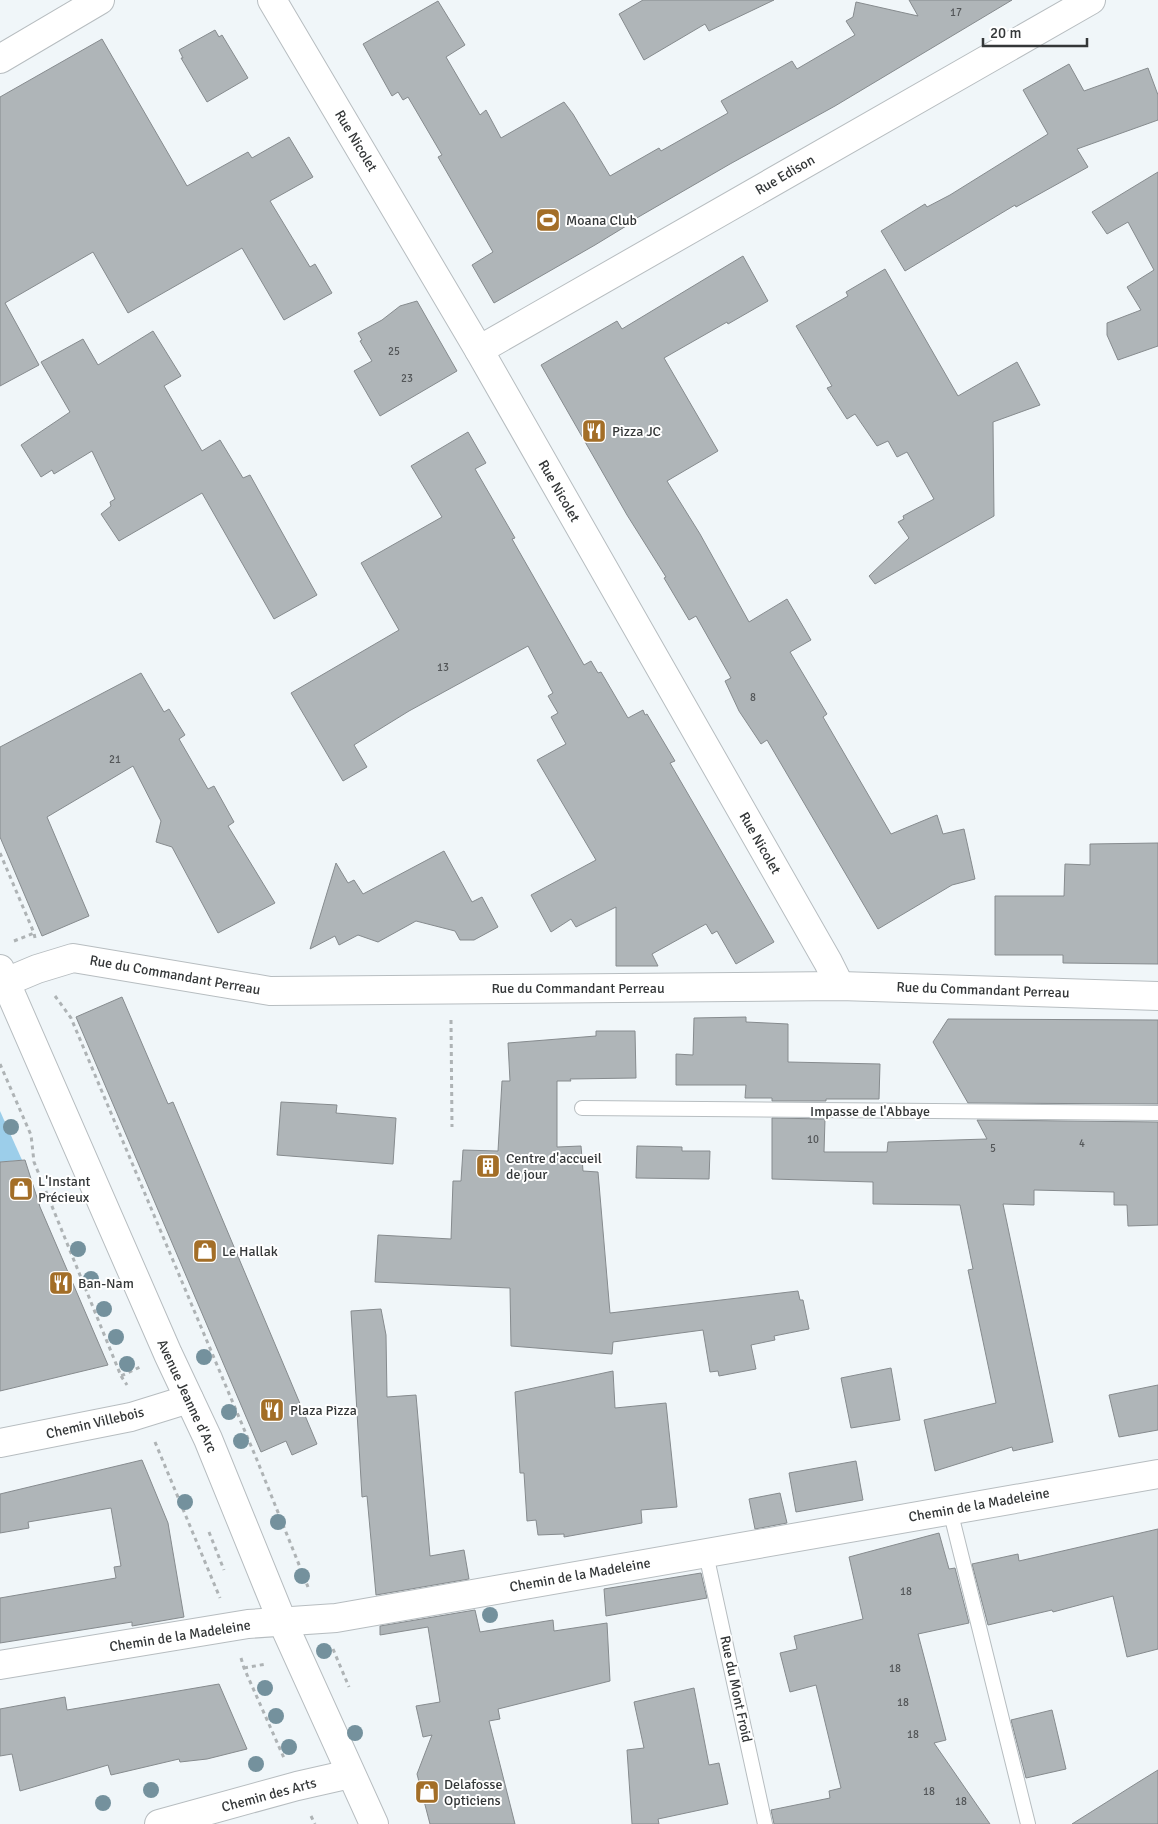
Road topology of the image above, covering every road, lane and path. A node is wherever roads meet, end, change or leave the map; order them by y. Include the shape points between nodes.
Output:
1 (100, 0) edge
2 (272, 0) edge
3 (1090, 0) edge
4 (0, 59) edge
5 (479, 350) junction
6 (0, 853) edge
7 (34, 933) junction
8 (9, 943) dead end
9 (37, 969) junction
10 (3, 976) edge
11 (840, 986) junction
12 (452, 989) junction
13 (1158, 996) edge
14 (0, 1064) edge
15 (582, 1108) dead end
16 (1158, 1113) edge
17 (452, 1128) dead end
18 (168, 1354) junction
19 (121, 1376) junction
20 (189, 1399) junction
21 (143, 1413) junction
22 (0, 1443) edge
23 (1158, 1474) edge
24 (950, 1510) junction
25 (706, 1554) junction
26 (322, 1620) junction
27 (282, 1621) junction
28 (232, 1627) junction
29 (0, 1664) edge
30 (352, 1693) dead end
31 (350, 1774) junction
32 (297, 1786) junction
33 (372, 1822) edge
34 (159, 1824) edge
35 (315, 1824) edge
36 (765, 1824) edge
37 (1028, 1824) edge

1 - 4 street
2 - 5 street, Rue Nicolet
3 - 5 street, Rue Edison
5 - 11 street, Rue Nicolet
6 - 7 path
7 - 8 path
7 - 9 path
9 - 10 street, Rue du Commandant Perreau
9 - 12 street, Rue du Commandant Perreau via 73,958 270,990
9 - 26 path via 70,1018
10 - 18 street, Avenue Jeanne d'Arc
11 - 12 street, Rue du Commandant Perreau
11 - 13 street, Rue du Commandant Perreau
12 - 17 path
14 - 19 path via 31,1135 34,1162
15 - 16 lane, Impasse de l'Abbaye
18 - 19 path
18 - 20 street, Avenue Jeanne d'Arc
19 - 21 path
20 - 21 street, Chemin Villebois
20 - 27 street, Avenue Jeanne d'Arc
21 - 22 street, Chemin Villebois
21 - 28 path
23 - 24 street, Chemin de la Madeleine
24 - 25 street, Chemin de la Madeleine
24 - 37 lane
25 - 26 street, Chemin de la Madeleine
25 - 36 lane, Rue du Mont Froid
26 - 27 street, Chemin de la Madeleine
26 - 30 path
27 - 28 street, Chemin de la Madeleine
27 - 31 street, Avenue Jeanne d'Arc
28 - 29 street, Chemin de la Madeleine
28 - 32 path via 244,1668
31 - 32 street, Chemin des Arts
31 - 33 street, Avenue Jeanne d'Arc
32 - 34 street, Chemin des Arts
32 - 35 path

